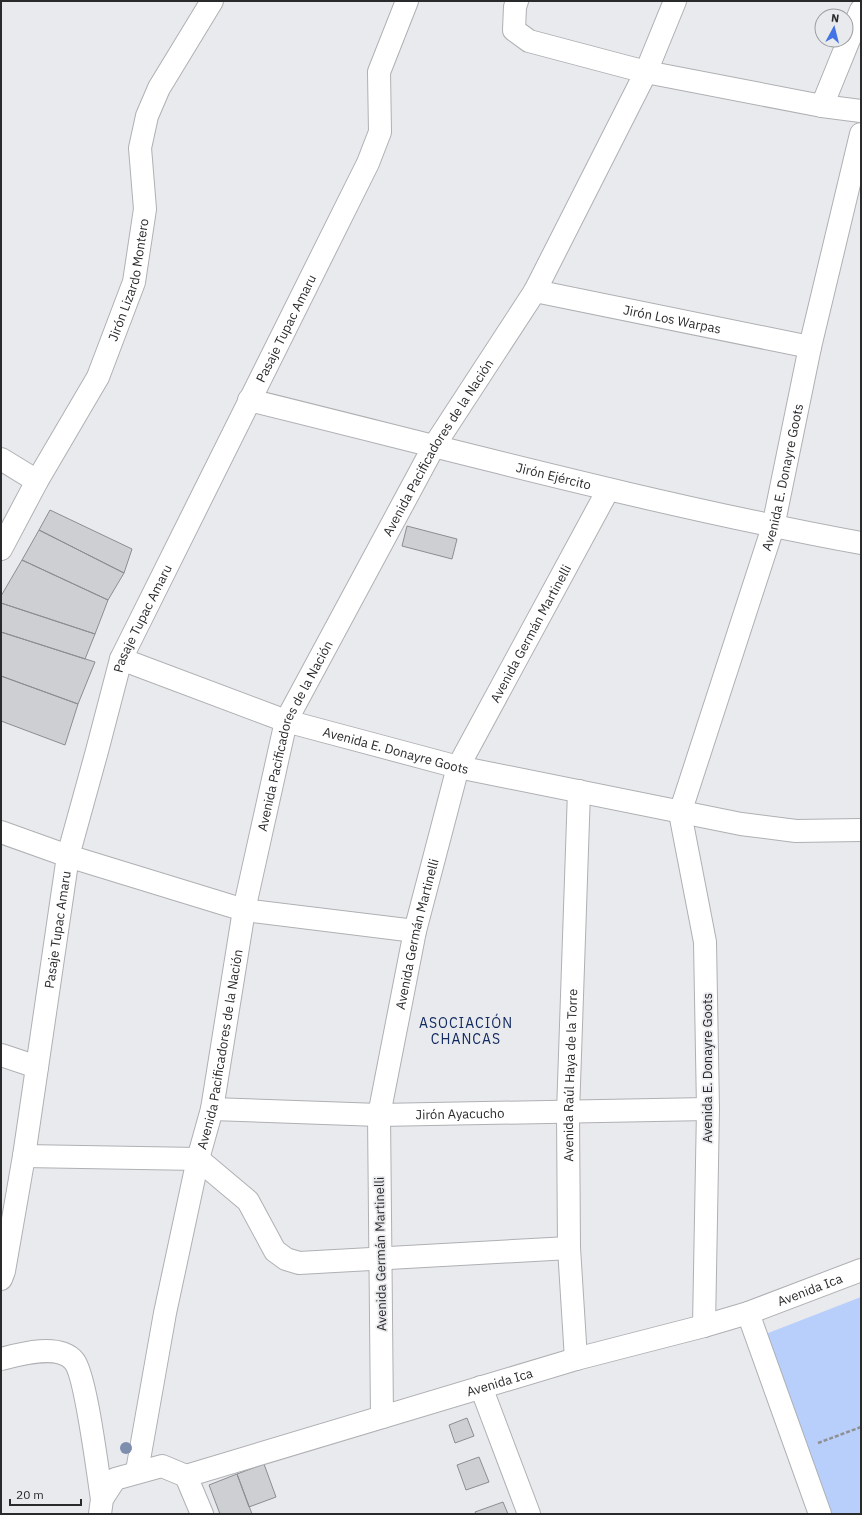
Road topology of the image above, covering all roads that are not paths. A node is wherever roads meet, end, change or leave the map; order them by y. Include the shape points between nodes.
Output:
1 (212, 1) edge
2 (407, 1) edge
3 (518, 1) edge
4 (675, 1) edge
5 (861, 10) edge
6 (646, 72) junction
7 (822, 106) junction
8 (861, 111) edge
9 (861, 134) edge
10 (535, 292) junction
11 (810, 348) junction
12 (249, 400) junction
13 (434, 446) junction
14 (1, 460) edge
15 (37, 481) junction
16 (608, 490) junction
17 (773, 527) junction
18 (861, 543) edge
19 (1, 549) edge
20 (121, 659) junction
21 (286, 721) junction
22 (458, 767) junction
23 (579, 791) junction
24 (680, 813) junction
25 (861, 830) edge
26 (1, 832) edge
27 (68, 856) junction
28 (244, 910) junction
29 (415, 931) junction
30 (1, 1055) edge
31 (37, 1067) junction
32 (212, 1109) junction
33 (708, 1109) junction
34 (568, 1113) junction
35 (379, 1115) junction
36 (24, 1156) junction
37 (198, 1159) junction
38 (569, 1248) junction
39 (380, 1258) junction
40 (861, 1270) edge
41 (2, 1273) edge
42 (748, 1312) junction
43 (704, 1326) junction
44 (1, 1359) edge
45 (576, 1359) junction
46 (481, 1387) junction
47 (382, 1417) junction
48 (137, 1472) junction
49 (186, 1476) junction
50 (101, 1507) edge
51 (202, 1514) edge
52 (529, 1514) edge
53 (820, 1514) edge

1 - 15 street, Jirón Lizardo Montero via 159,88 147,116 140,148 145,209 134,282 98,377
2 - 12 street, Pasaje Tupac Amaru via 378,72 380,132 368,163
3 - 6 street via 515,7 514,30 528,41
4 - 6 street, Avenida Pacificadores de la Nación
5 - 7 street
6 - 7 street
6 - 10 street, Avenida Pacificadores de la Nación
7 - 8 street
9 - 11 street, Avenida E. Donayre Goots
10 - 11 street, Jirón Los Warpas
10 - 13 street, Avenida Pacificadores de la Nación
11 - 17 street, Avenida E. Donayre Goots
12 - 13 street, Jirón Ejército
12 - 20 street, Pasaje Tupac Amaru
13 - 16 street, Jirón Ejército
13 - 21 street, Avenida Pacificadores de la Nación
14 - 15 street
15 - 19 street, Jirón Lizardo Montero
16 - 17 street, Jirón Ejército
16 - 22 street, Avenida Germán Martinelli
17 - 18 street, Jirón Ejército
17 - 24 street, Avenida E. Donayre Goots
20 - 21 street, Avenida E. Donayre Goots
20 - 27 street, Pasaje Tupac Amaru
21 - 22 street, Avenida E. Donayre Goots
21 - 28 street, Avenida Pacificadores de la Nación
22 - 23 street, Avenida E. Donayre Goots
22 - 29 street, Avenida Germán Martinelli
23 - 24 street, Avenida E. Donayre Goots
23 - 34 street, Avenida Raúl Haya de la Torre
24 - 25 street, Avenida E. Donayre Goots via 796,831
24 - 33 street, Avenida E. Donayre Goots via 705,942
26 - 27 street
27 - 28 street
27 - 31 street, Pasaje Tupac Amaru
28 - 29 street
28 - 32 street, Avenida Pacificadores de la Nación
29 - 35 street, Avenida Germán Martinelli
30 - 31 street
31 - 36 street, Pasaje Tupac Amaru
32 - 35 street, Jirón Ayacucho
32 - 37 street, Avenida Pacificadores de la Nación
33 - 34 street, Jirón Ayacucho
33 - 43 street, Avenida E. Donayre Goots
34 - 35 street, Jirón Ayacucho
34 - 38 street, Avenida Raúl Haya de la Torre
35 - 39 street, Avenida Germán Martinelli
36 - 37 street
36 - 41 street, Pasaje Tupac Amaru
37 - 39 street via 248,1201 275,1251 286,1259 299,1263
37 - 48 street, Avenida Pacificadores de la Nación via 165,1313
38 - 39 street
38 - 45 street, Avenida Raúl Haya de la Torre
39 - 47 street, Avenida Germán Martinelli
40 - 42 street, Avenida Ica
42 - 43 street, Avenida Ica
42 - 53 street
43 - 45 street, Avenida Ica
44 - 50 street via 30,1352 58,1352 74,1361 85,1397
45 - 46 street, Avenida Ica
46 - 47 street, Avenida Ica
46 - 52 street
47 - 49 street, Avenida Ica
48 - 49 street via 162,1466
48 - 50 street via 115,1479
49 - 51 street

